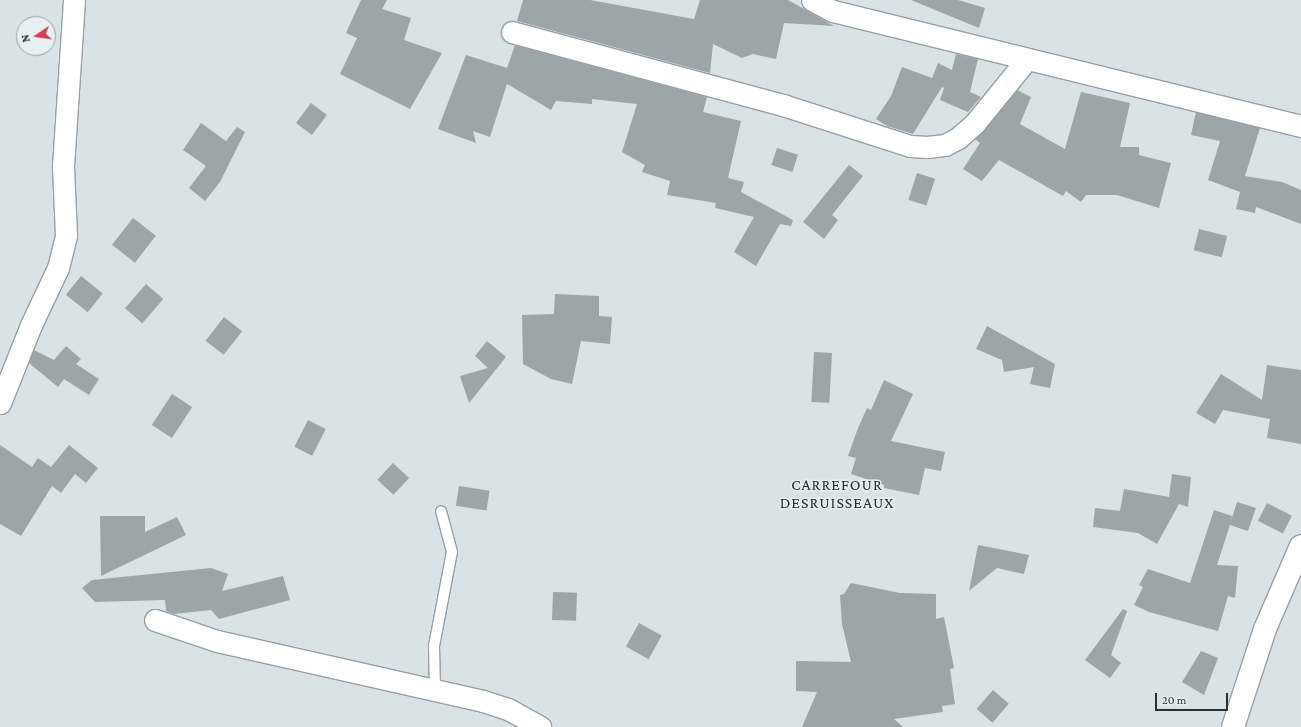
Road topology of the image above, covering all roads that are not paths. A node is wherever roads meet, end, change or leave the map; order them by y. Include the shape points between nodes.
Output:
1 (74, 0) edge
2 (812, 0) edge
3 (512, 32) dead end
4 (1027, 59) junction
5 (1301, 126) edge
6 (0, 403) edge
7 (441, 511) dead end
8 (1301, 546) edge
9 (155, 620) dead end
10 (435, 690) junction
11 (540, 727) edge
12 (1233, 727) edge

1 - 6 street via 63,166 66,235 58,268 31,325
2 - 4 street via 833,11
3 - 4 street via 783,105 910,146 928,147 945,145 958,138 975,123
4 - 5 street
7 - 10 lane via 452,552 434,646
8 - 12 street via 1264,629
9 - 10 street via 217,641
10 - 11 street via 508,709

